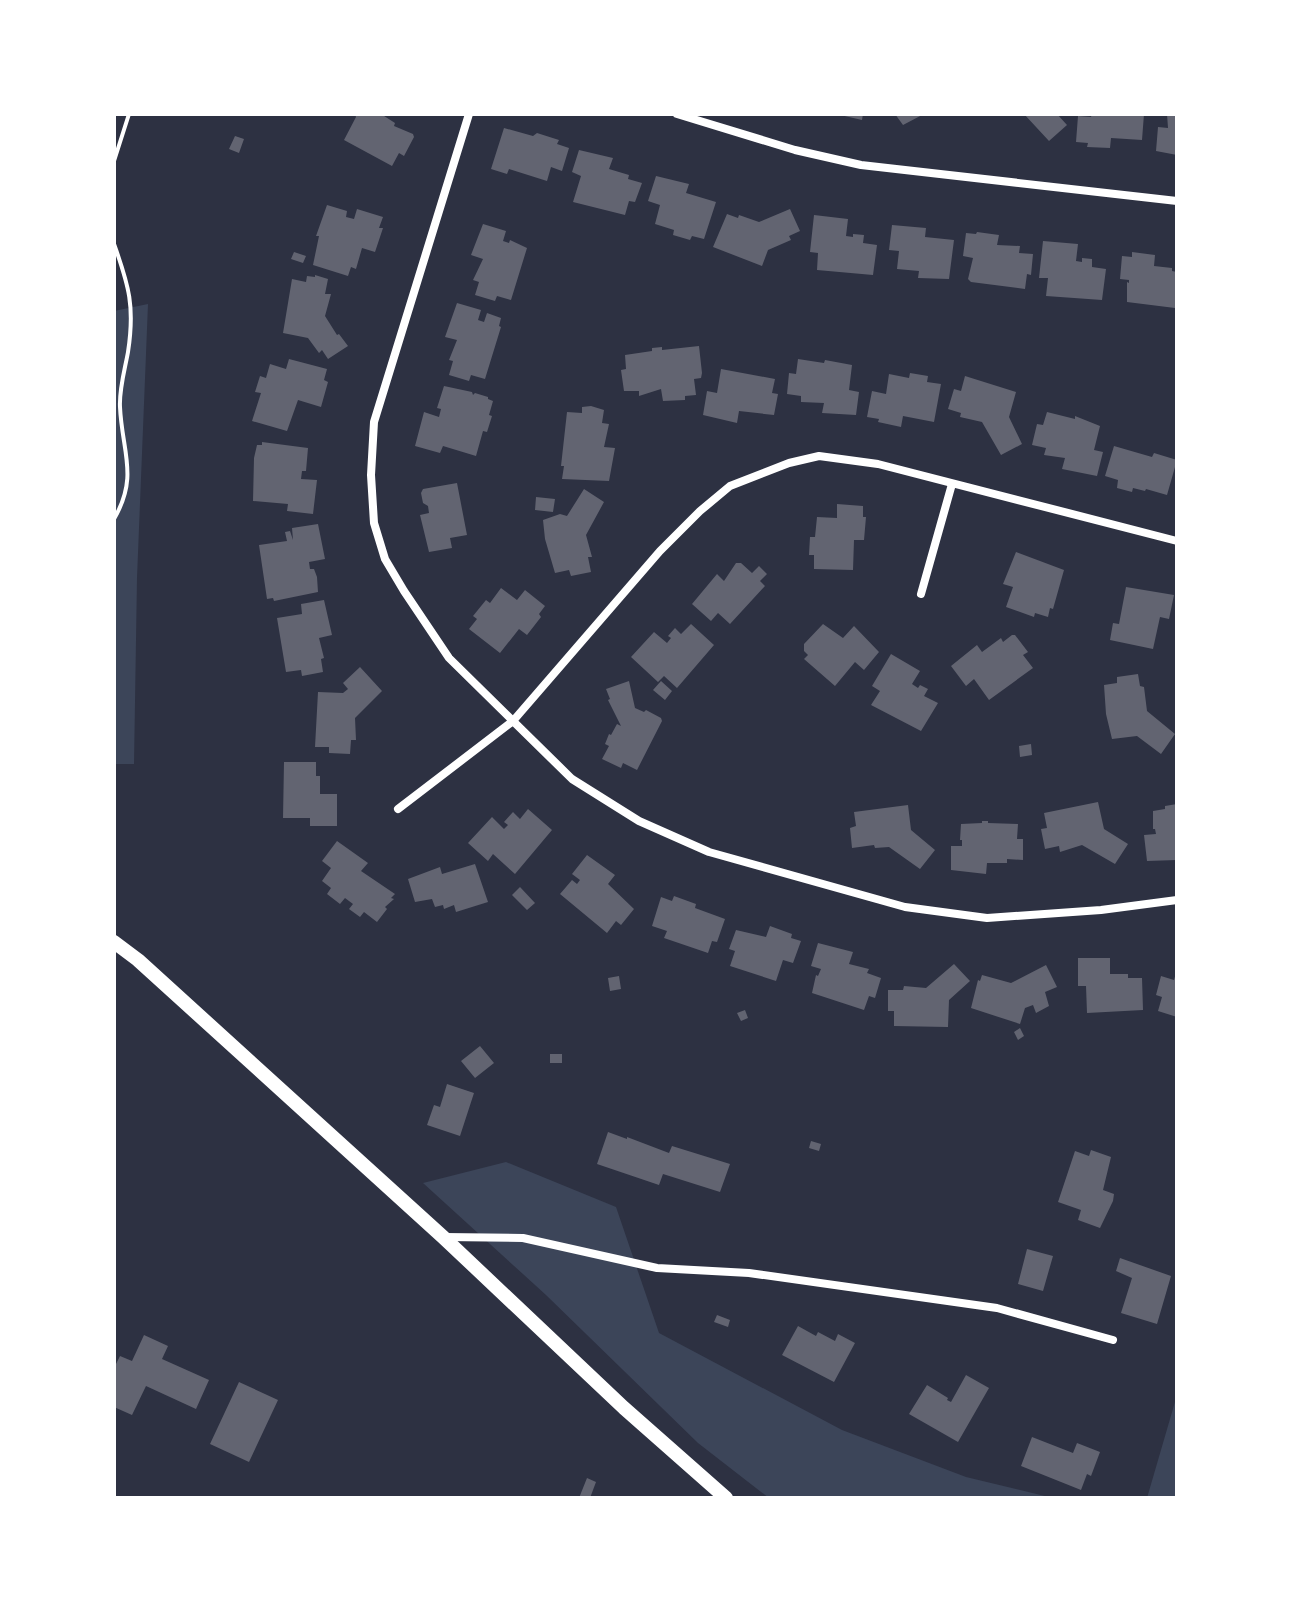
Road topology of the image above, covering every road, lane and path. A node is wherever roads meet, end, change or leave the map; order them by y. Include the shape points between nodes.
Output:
1 (129, 114) edge
2 (469, 114) edge
3 (677, 114) edge
4 (114, 161) edge
5 (1177, 201) edge
6 (114, 244) edge
7 (117, 405) edge
8 (952, 484) junction
9 (114, 519) edge
10 (1177, 541) edge
11 (921, 594) dead end
12 (513, 721) junction
13 (398, 809) dead end
14 (1177, 900) edge
15 (114, 942) edge
16 (443, 1237) junction
17 (1113, 1340) dead end
18 (726, 1498) edge

1 - 4 path
2 - 12 street via 374,422 374,523 385,559 449,658
3 - 5 street via 861,165
6 - 7 path via 132,304
7 - 9 path via 129,479
8 - 10 street
8 - 11 street
8 - 12 street via 878,464 819,456 730,486 660,551
12 - 13 street
12 - 14 street via 572,779 639,821 709,852 819,885 905,907 987,918
15 - 16 street
16 - 17 street via 523,1238 657,1268 749,1273 997,1308
16 - 18 street

